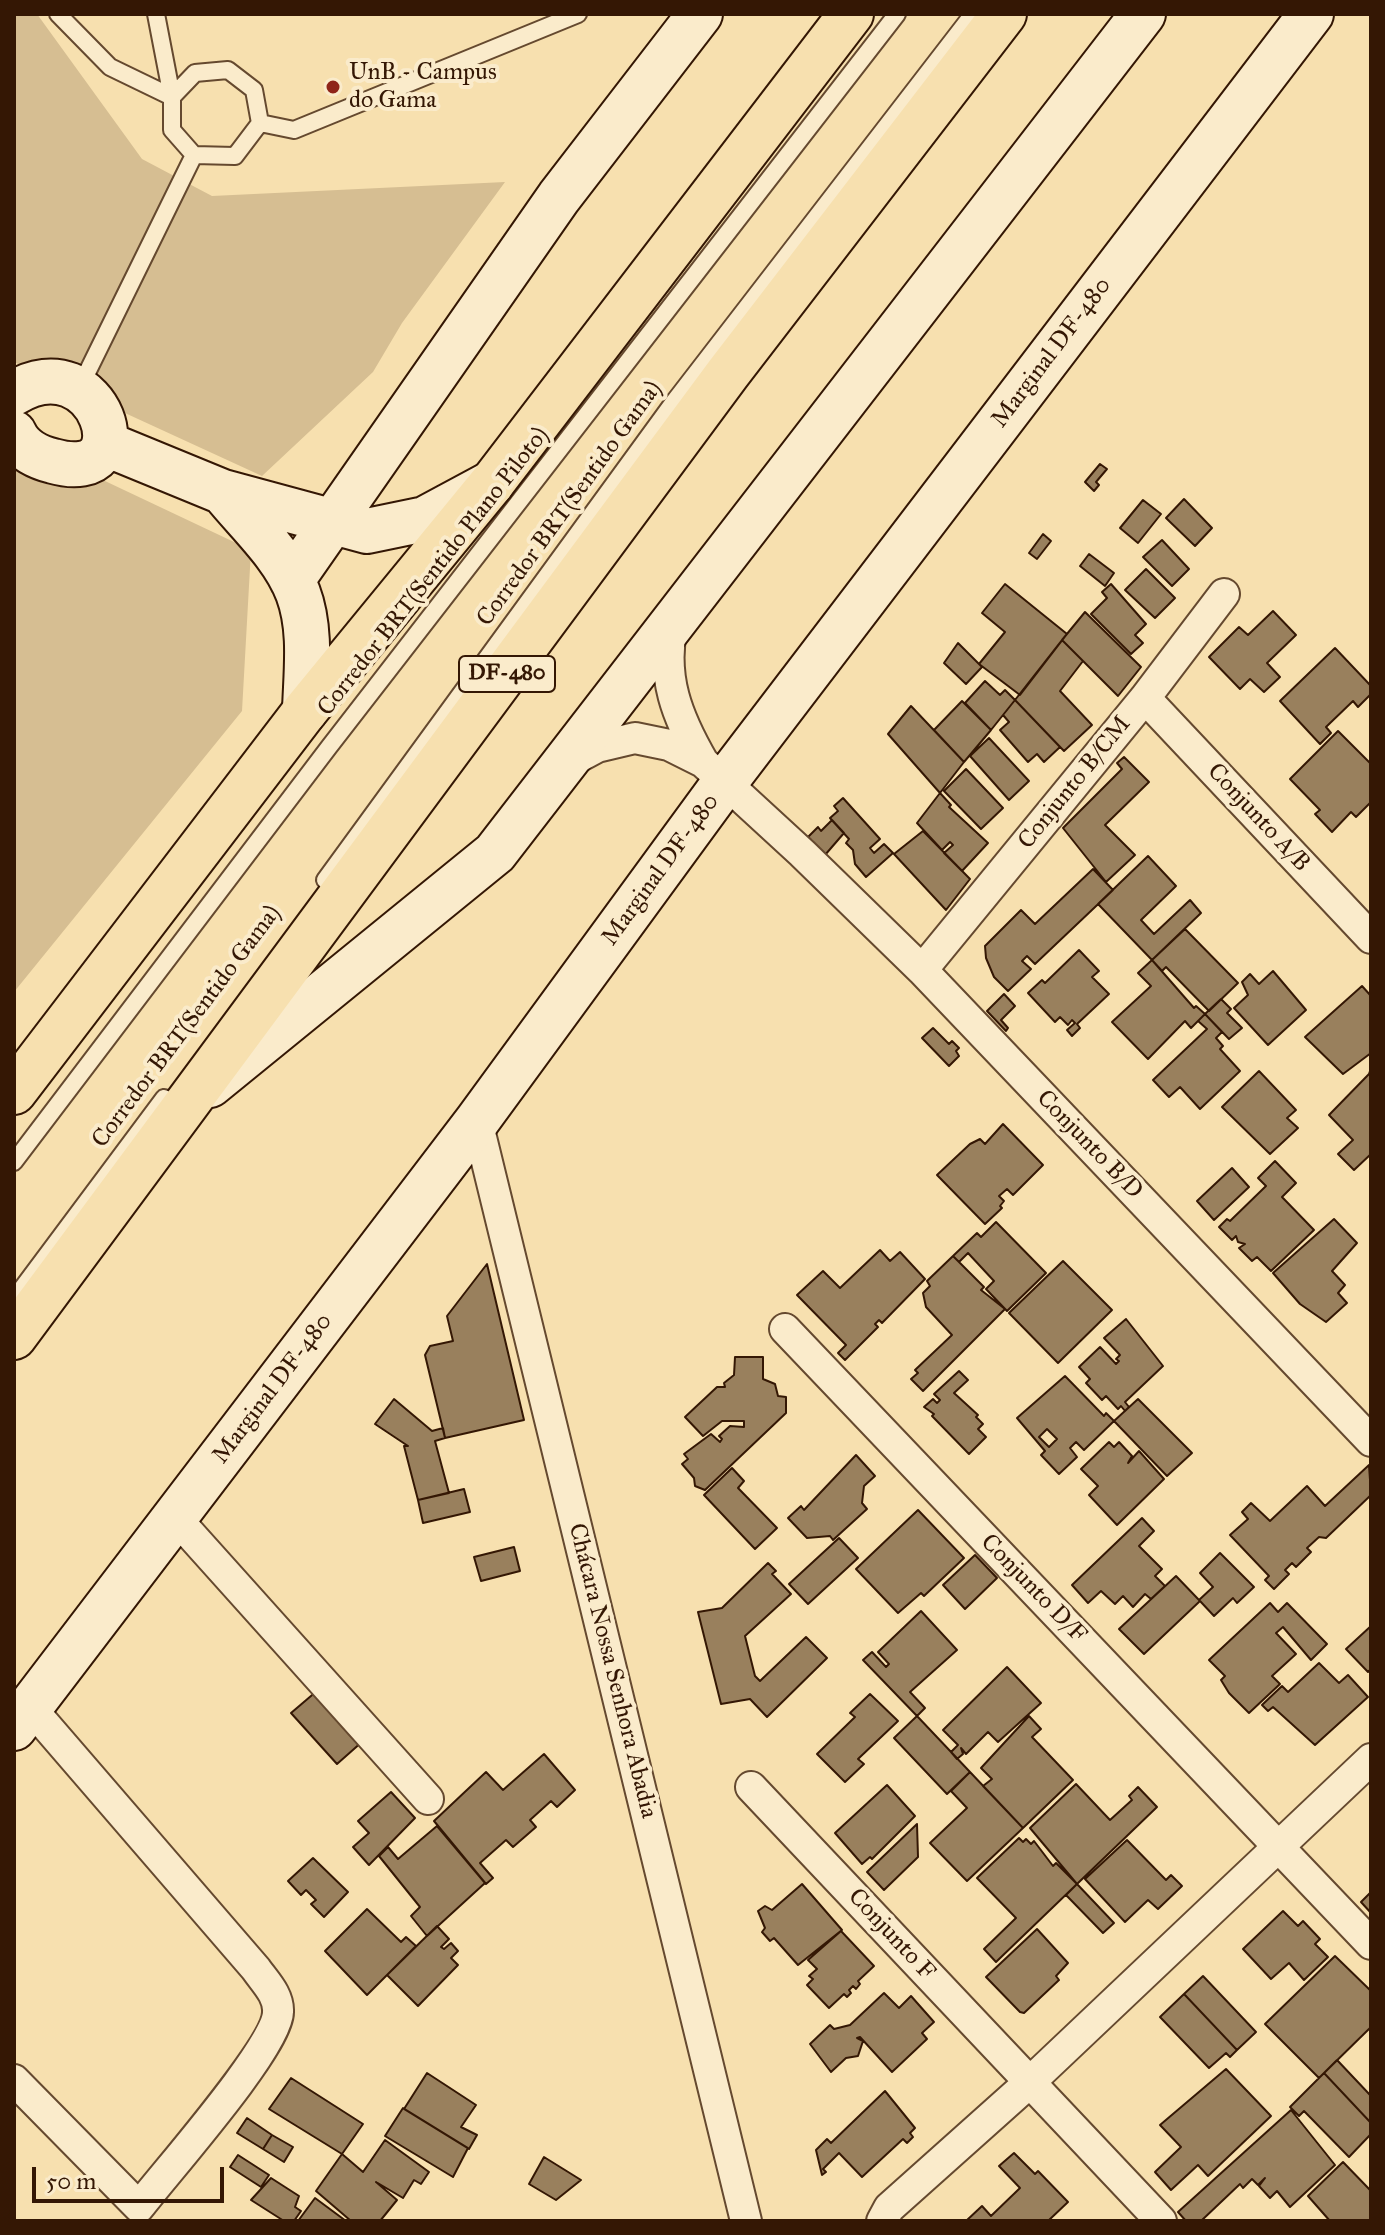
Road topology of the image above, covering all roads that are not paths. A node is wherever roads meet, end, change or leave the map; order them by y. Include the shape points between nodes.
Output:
1 (58, 14) edge
2 (156, 14) edge
3 (700, 14) edge
4 (851, 14) edge
5 (897, 14) edge
6 (973, 14) edge
7 (1004, 14) edge
8 (1106, 14) edge
9 (1143, 14) edge
10 (1311, 14) edge
11 (567, 16) edge
12 (1084, 89) junction
13 (172, 97) junction
14 (260, 123) junction
15 (194, 155) junction
16 (21, 384) edge
17 (79, 390) junction
18 (14, 433) edge
19 (106, 444) junction
20 (492, 483) junction
21 (223, 492) junction
22 (329, 523) junction
23 (292, 580) junction
24 (1224, 594) dead end
25 (673, 620) junction
26 (1145, 698) junction
27 (305, 711) junction
28 (566, 764) junction
29 (714, 772) junction
30 (316, 893) dead end
31 (1371, 938) edge
32 (922, 970) junction
33 (184, 1091) junction
34 (14, 1092) edge
35 (477, 1121) junction
36 (14, 1162) edge
37 (14, 1299) edge
38 (785, 1329) dead end
39 (14, 1337) edge
40 (1371, 1441) edge
41 (175, 1517) junction
42 (22, 1718) edge
43 (1371, 1759) edge
44 (751, 1787) dead end
45 (428, 1799) dead end
46 (1280, 1848) junction
47 (1371, 1944) edge
48 (14, 2080) edge
49 (1030, 2082) junction
50 (746, 2221) edge
51 (882, 2221) edge
52 (1161, 2221) edge

1 - 13 lane via 110,67
2 - 13 lane
3 - 22 street via 559,197
4 - 20 main road
5 - 36 lane, Corredor BRT(Sentido Plano Piloto)
6 - 30 lane, Corredor BRT(Sentido Gama) via 673,403
7 - 33 main road, DF-480
8 - 12 street
9 - 12 street
10 - 29 street, Marginal DF-480
11 - 14 lane via 294,130
12 - 25 street
13 - 14 lane via 195,73 228,70 254,90
13 - 15 lane via 172,130
14 - 15 lane via 235,156
15 - 17 lane
16 - 17 street via 58,382
17 - 19 street via 101,412
18 - 19 street via 34,455 65,465 93,458
19 - 21 street
20 - 22 street via 395,528 367,531
20 - 27 main road
21 - 22 street
21 - 23 street
22 - 23 street
23 - 27 street via 307,642
24 - 26 street, Conjunto B/CM
25 - 28 street
25 - 29 street via 667,662 672,695 682,723
26 - 31 street, Conjunto A/B
26 - 32 street, Conjunto B/CM
27 - 34 main road
28 - 29 street via 597,747 635,738 669,745
28 - 33 street via 495,853
29 - 32 street, Conjunto B/D
29 - 35 street, Marginal DF-480
32 - 40 street, Conjunto B/D
33 - 37 lane, Corredor BRT(Sentido Gama)
33 - 39 main road, DF-480
35 - 41 street, Marginal DF-480
35 - 50 street, Chácara Nossa Senhora Abadia
38 - 46 street, Conjunto D/F
41 - 42 street, Marginal DF-480
41 - 45 street
42 - 48 street via 256,1969 278,2006 274,2029 261,2050 139,2207
43 - 46 street
44 - 49 street, Conjunto F
46 - 47 street, Conjunto D/F
46 - 49 street
49 - 51 street via 889,2208
49 - 52 street, Conjunto F

